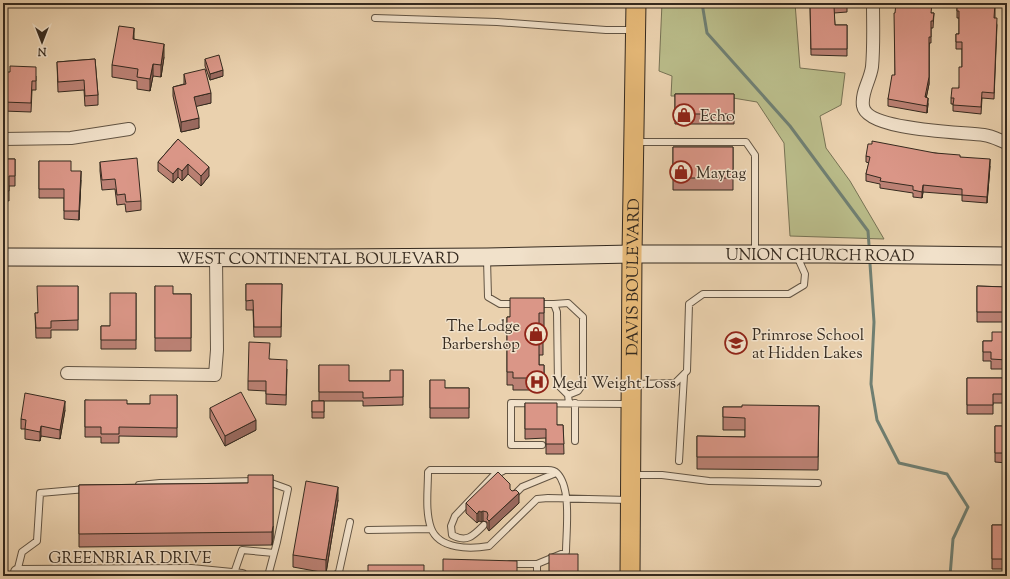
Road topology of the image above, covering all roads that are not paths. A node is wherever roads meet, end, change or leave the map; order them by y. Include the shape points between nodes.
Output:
1 (636, 3) edge
2 (873, 3) edge
3 (376, 18) dead end
4 (636, 30) junction
5 (129, 129) dead end
6 (3, 139) edge
7 (1006, 139) edge
8 (634, 142) junction
9 (632, 254) junction
10 (755, 254) junction
11 (796, 254) junction
12 (1007, 256) edge
13 (3, 257) edge
14 (487, 257) junction
15 (216, 258) junction
16 (523, 304) edge
17 (531, 304) edge
18 (554, 304) junction
19 (67, 373) dead end
20 (684, 375) junction
21 (632, 384) junction
22 (568, 395) junction
23 (572, 403) junction
24 (632, 404) junction
25 (575, 441) dead end
26 (542, 445) dead end
27 (679, 461) dead end
28 (505, 470) junction
29 (556, 472) junction
30 (631, 475) junction
31 (818, 483) dead end
32 (130, 486) edge
33 (92, 489) edge
34 (513, 496) edge
35 (567, 499) junction
36 (631, 500) junction
37 (350, 522) dead end
38 (484, 525) dead end
39 (431, 529) junction
40 (368, 530) dead end
41 (274, 553) junction
42 (506, 564) edge
43 (537, 564) junction
44 (17, 572) joint
45 (111, 574) edge
46 (236, 576) edge
47 (268, 576) edge
48 (334, 576) edge
49 (537, 576) edge
50 (630, 576) edge

1 - 4 main road, DAVIS BOULEVARD
2 - 7 street via 872,67 863,96 864,109 869,115 908,128
3 - 4 lane
4 - 8 main road, DAVIS BOULEVARD
5 - 6 street via 71,138
8 - 9 main road, DAVIS BOULEVARD
8 - 10 lane via 746,142 755,155
9 - 10 main road, UNION CHURCH ROAD
9 - 14 main road, WEST CONTINENTAL BOULEVARD
9 - 21 main road, DAVIS BOULEVARD
10 - 11 main road, UNION CHURCH ROAD
11 - 12 main road, UNION CHURCH ROAD
11 - 20 lane via 805,274 804,285 789,294 703,294 689,304 688,371
13 - 15 main road, WEST CONTINENTAL BOULEVARD
14 - 15 main road, WEST CONTINENTAL BOULEVARD
14 - 16 lane via 488,297 500,304
15 - 19 street via 215,376
17 - 18 lane
18 - 22 lane via 557,312 558,385
18 - 22 lane via 568,303 583,317 583,384 578,391
20 - 21 lane via 675,383
20 - 27 lane
21 - 24 main road, DAVIS BOULEVARD
22 - 23 lane
23 - 24 lane
23 - 25 lane
23 - 26 lane via 511,402 511,445
24 - 30 main road, DAVIS BOULEVARD
28 - 29 lane
28 - 38 lane via 494,475 454,516 452,535 467,539
28 - 39 lane via 430,470 428,518
29 - 34 lane via 522,487
29 - 35 lane
30 - 31 lane via 662,475 709,481
30 - 36 main road, DAVIS BOULEVARD
32 - 41 lane via 268,481 288,489
33 - 44 lane via 40,493 37,541 22,552
35 - 36 lane
35 - 39 lane via 536,499 489,546 458,548 435,536
35 - 43 lane via 566,552
36 - 50 main road, DAVIS BOULEVARD
37 - 48 lane via 339,572
39 - 40 lane
41 - 46 lane via 242,550
41 - 47 lane
42 - 43 lane
43 - 49 lane
44 - 45 street, GREENBRIAR DRIVE
45 - 46 street, GREENBRIAR DRIVE via 191,571

